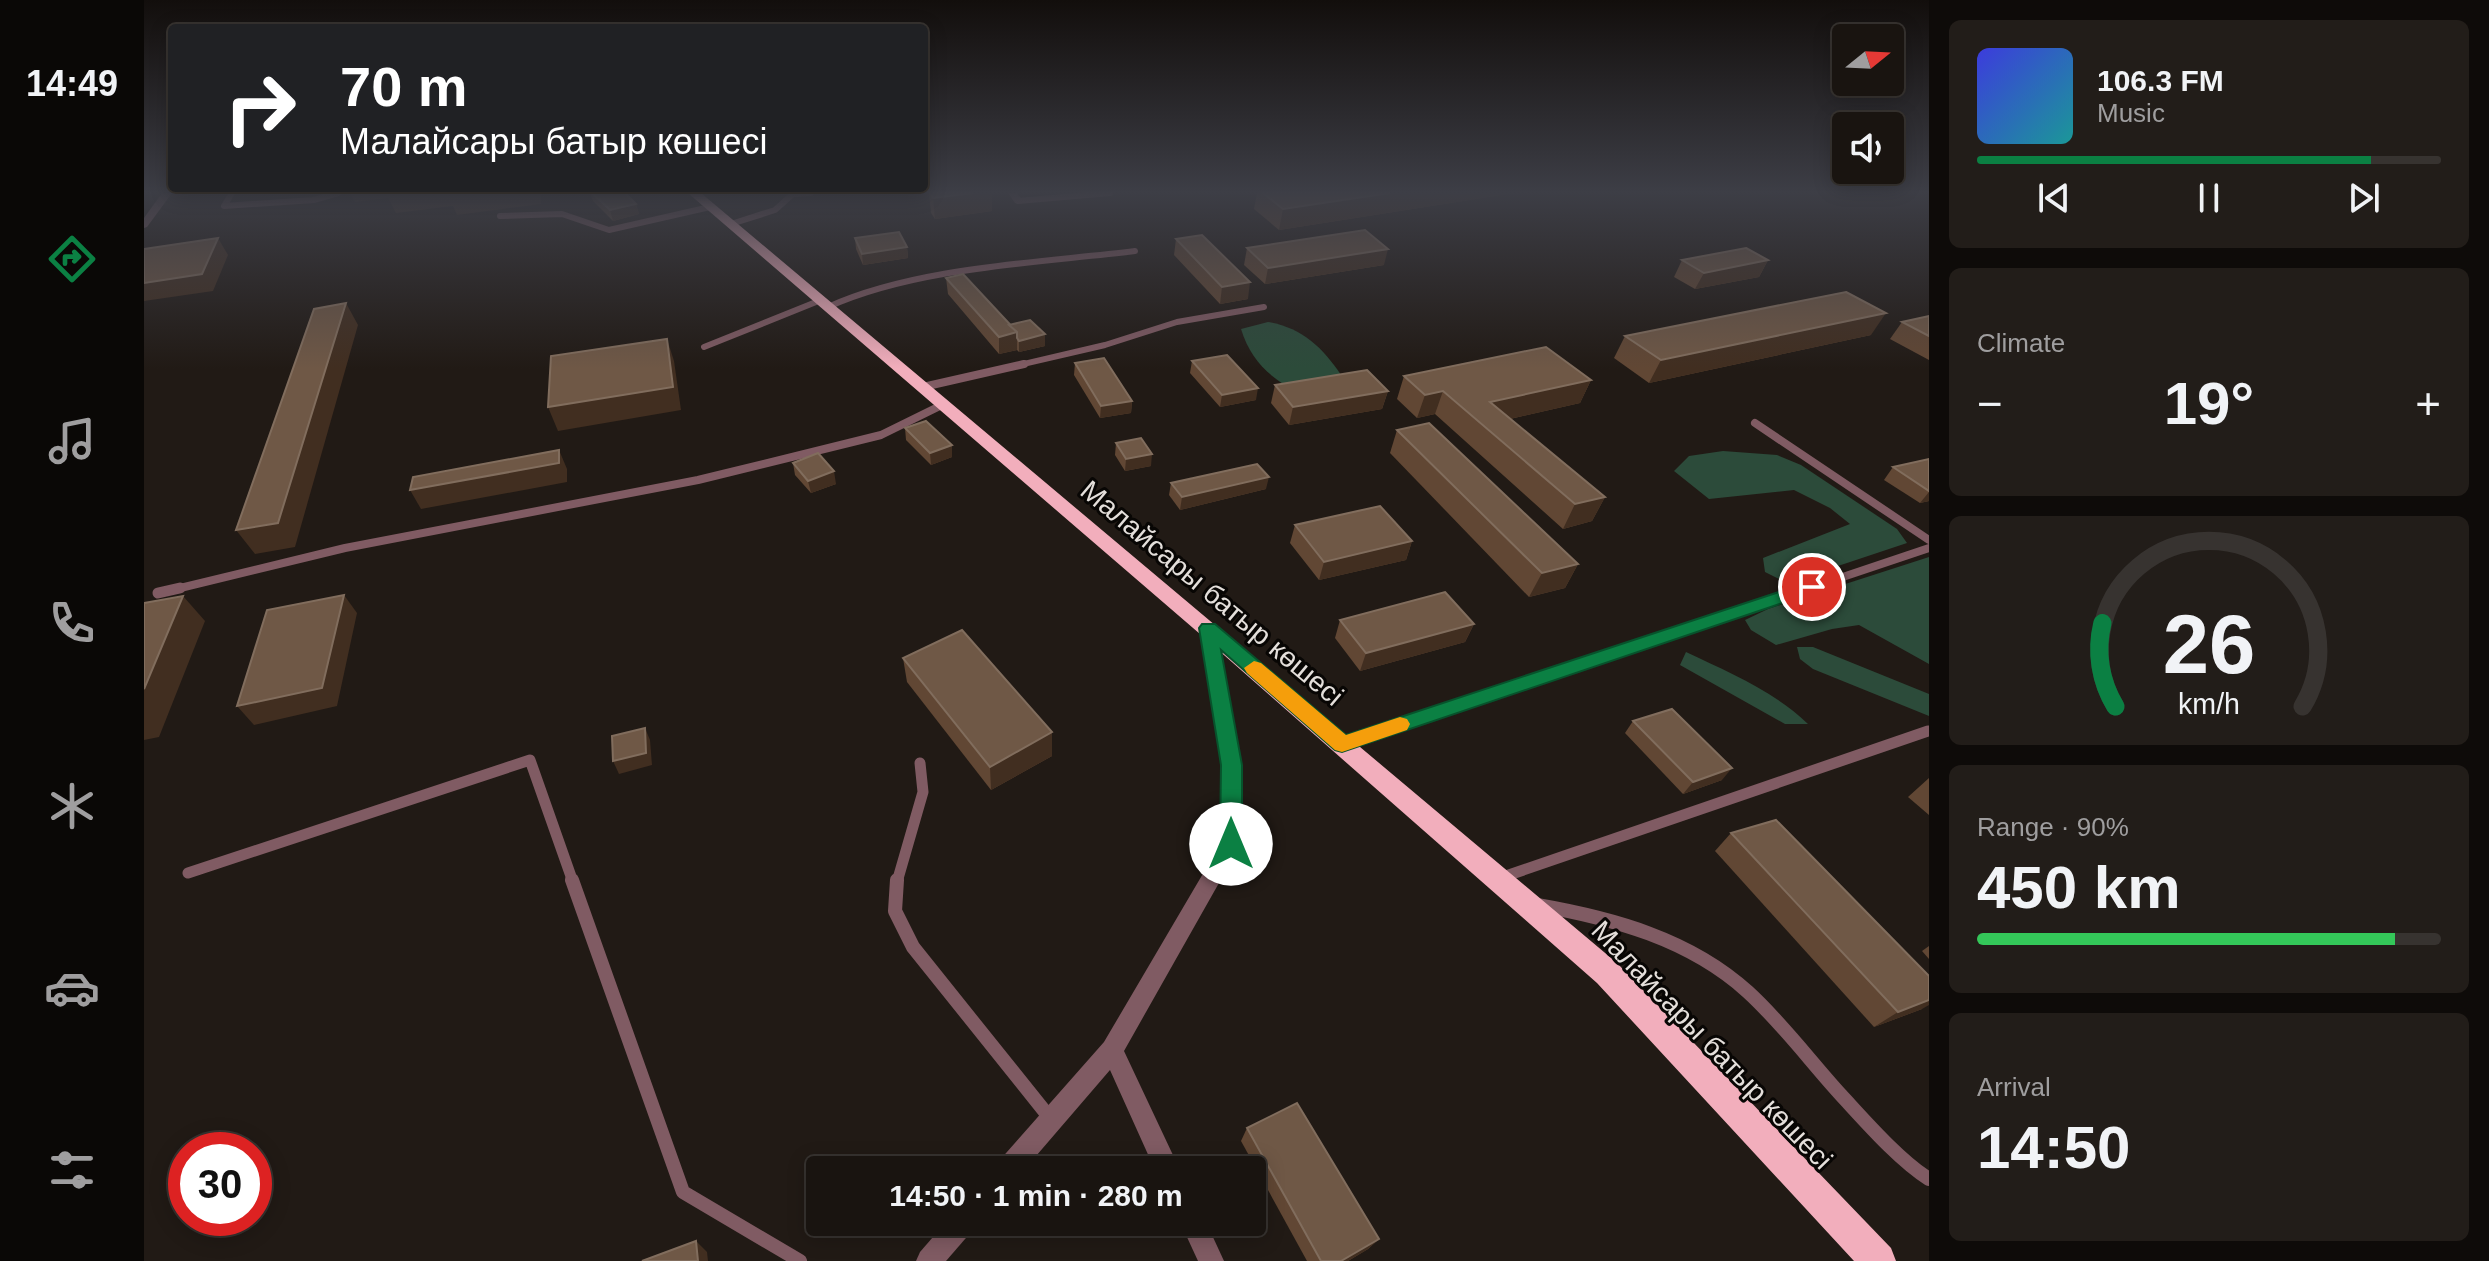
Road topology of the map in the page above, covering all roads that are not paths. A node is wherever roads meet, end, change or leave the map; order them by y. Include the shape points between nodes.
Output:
1 (764, 252) edge
2 (1128, 252) edge
3 (824, 303) junction
4 (1264, 307) dead end
5 (704, 347) dead end
6 (923, 387) junction
7 (944, 404) junction
8 (1755, 423) dead end
9 (1929, 540) edge
10 (1929, 548) edge
11 (158, 593) dead end
12 (1208, 628) junction
13 (1928, 731) edge
14 (1342, 744) junction
15 (920, 763) dead end
16 (188, 873) dead end
17 (1498, 878) junction
18 (1527, 903) junction
19 (1112, 1050) junction
20 (1052, 1120) junction
21 (1020, 1156) edge
22 (1161, 1156) edge
23 (1929, 1179) edge
24 (951, 1236) edge
25 (1199, 1236) edge
26 (800, 1261) edge
27 (929, 1261) edge
28 (1211, 1261) edge
29 (1878, 1261) edge

1 - 3 highway, Малайсары батыр көшесі
2 - 3 lane via 920,278
3 - 5 lane
3 - 6 highway, Малайсары батыр көшесі
4 - 6 lane via 1177,322 1105,345
6 - 7 highway, Малайсары батыр көшесі
7 - 11 lane via 881,435 698,480 345,548
7 - 12 highway, Малайсары батыр көшесі
8 - 9 lane
10 - 14 lane
12 - 14 highway, Малайсары батыр көшесі
12 - 19 street via 1231,765 1231,844
13 - 17 lane
14 - 17 highway, Малайсары батыр көшесі
15 - 20 lane via 923,792 897,880 895,911 913,947
16 - 26 lane via 530,760 683,1192
17 - 18 highway, Малайсары батыр көшесі
18 - 23 lane via 1585,913 1663,938 1711,963 1749,992 1837,1090
18 - 29 highway, Малайсары батыр көшесі via 1607,973
19 - 20 street
19 - 22 street
20 - 21 street
24 - 27 street
25 - 28 street

